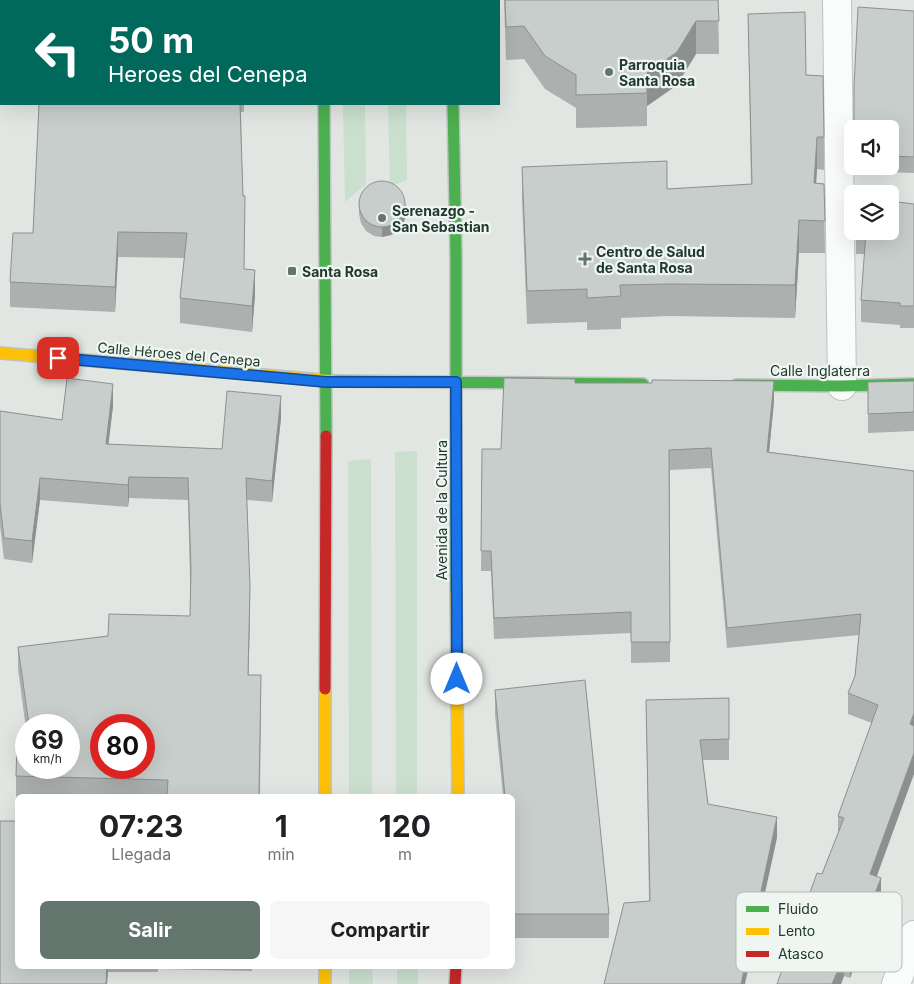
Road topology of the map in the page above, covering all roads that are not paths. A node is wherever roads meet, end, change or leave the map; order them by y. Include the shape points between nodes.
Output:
1 (838, 0) edge
2 (324, 105) edge
3 (452, 105) edge
4 (0, 353) edge
5 (326, 382) junction
6 (456, 382) junction
7 (654, 384) edge
8 (914, 384) edge
9 (724, 385) edge
10 (842, 386) junction
11 (325, 794) edge
12 (458, 794) edge
13 (914, 936) edge
14 (902, 968) edge
15 (325, 969) edge
16 (456, 969) edge
17 (900, 972) edge
18 (325, 984) edge
19 (455, 984) edge
20 (896, 984) edge

1 - 10 street
2 - 5 main road
3 - 6 main road, Avenida de la Cultura
4 - 5 main road, Calle Héroes del Cenepa
5 - 6 main road, Calle Héroes del Cenepa
5 - 11 main road
6 - 7 main road
6 - 12 main road, Avenida de la Cultura
8 - 10 main road, Calle Inglaterra
9 - 10 main road, Calle Inglaterra
13 - 14 street
15 - 18 main road
16 - 19 main road
17 - 20 street

